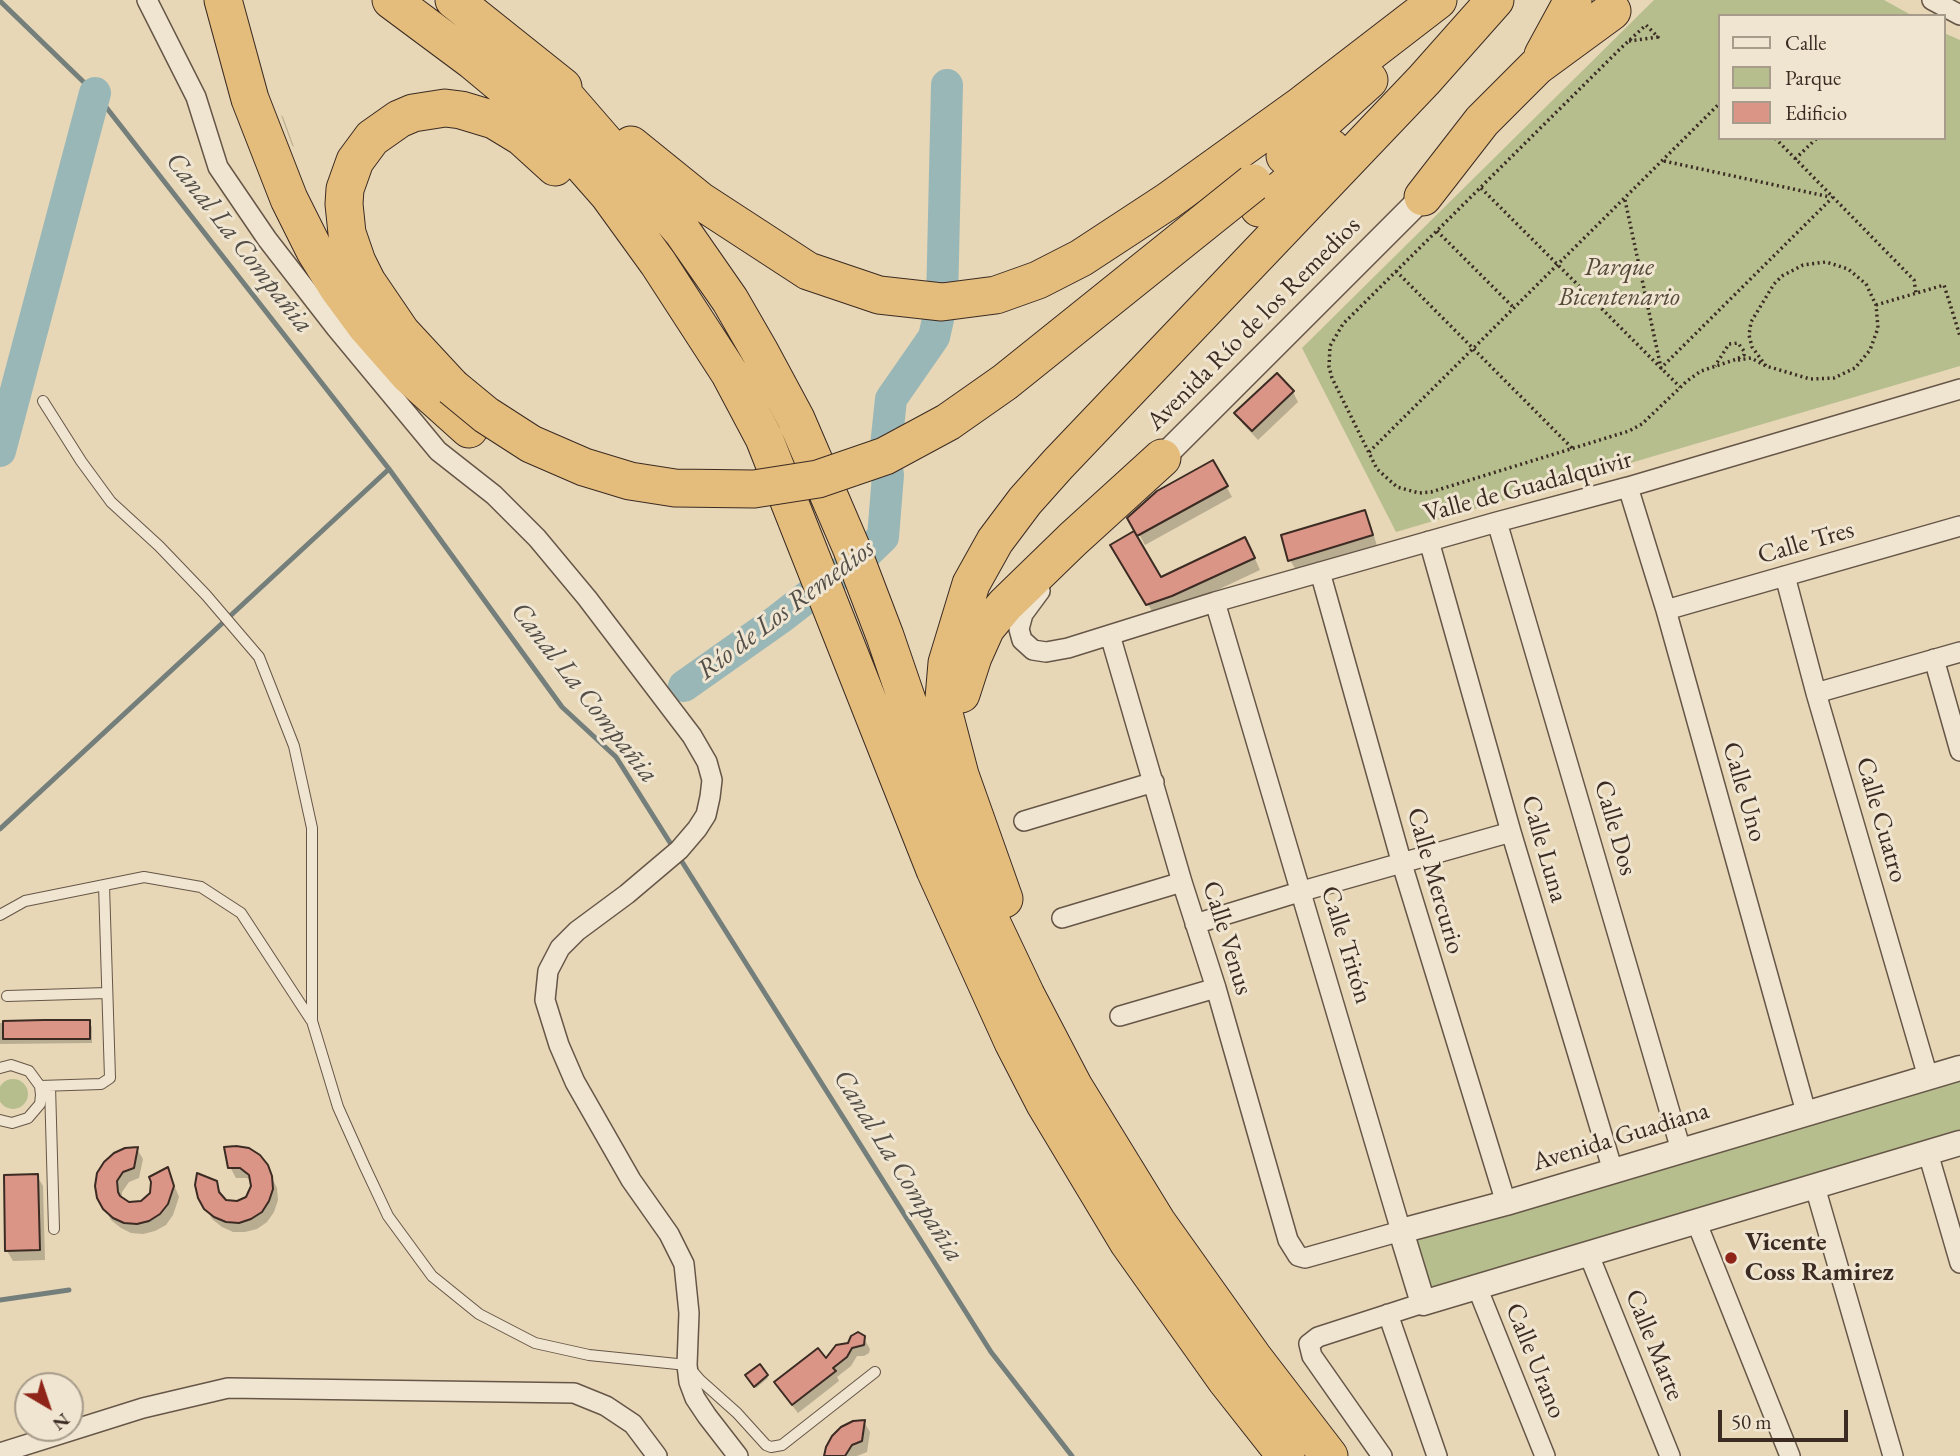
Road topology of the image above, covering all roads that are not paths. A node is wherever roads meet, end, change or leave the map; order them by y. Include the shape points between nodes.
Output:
1 (147, 0) edge
2 (223, 0) edge
3 (391, 0) edge
4 (454, 0) edge
5 (1438, 0) edge
6 (1449, 0) edge
7 (1494, 0) edge
8 (1573, 0) edge
9 (1932, 0) edge
10 (1960, 15) edge
11 (1622, 17) edge
12 (1537, 66) junction
13 (544, 72) junction
14 (1256, 195) junction
15 (1423, 197) junction
16 (658, 263) junction
17 (1960, 389) edge
18 (43, 401) dead end
19 (1162, 458) junction
20 (1628, 487) junction
21 (1497, 522) junction
22 (1960, 526) edge
23 (1429, 541) junction
24 (1321, 572) junction
25 (1785, 576) junction
26 (1215, 602) junction
27 (1666, 610) junction
28 (1110, 635) junction
29 (1960, 652) edge
30 (1934, 659) junction
31 (1816, 693) junction
32 (1960, 751) edge
33 (960, 775) junction
34 (1154, 782) junction
35 (1024, 821) dead end
36 (1511, 832) junction
37 (1402, 864) junction
38 (1182, 882) junction
39 (104, 885) junction
40 (1299, 891) junction
41 (0, 915) edge
42 (1062, 918) dead end
43 (1195, 924) junction
44 (1216, 988) junction
45 (107, 993) junction
46 (7, 996) dead end
47 (1120, 1017) dead end
48 (312, 1021) junction
49 (0, 1068) edge
50 (1960, 1068) edge
51 (1928, 1077) junction
52 (45, 1086) junction
53 (1073, 1087) junction
54 (1806, 1112) junction
55 (0, 1120) edge
56 (1960, 1143) edge
57 (1681, 1150) junction
58 (1928, 1153) junction
59 (1613, 1171) junction
60 (1815, 1187) junction
61 (1506, 1203) junction
62 (1696, 1221) junction
63 (54, 1229) dead end
64 (1401, 1231) junction
65 (1589, 1255) junction
66 (1298, 1256) joint
67 (1960, 1263) edge
68 (1477, 1287) junction
69 (1423, 1303) junction
70 (1388, 1314) junction
71 (687, 1365) junction
72 (875, 1371) dead end
73 (0, 1453) edge
74 (657, 1456) edge
75 (738, 1456) edge
76 (1286, 1456) edge
77 (1329, 1456) edge
78 (1382, 1456) edge
79 (1437, 1456) edge
80 (1545, 1456) edge
81 (1670, 1456) edge
82 (1790, 1456) edge
83 (1893, 1456) edge

1 - 71 street via 196,97 218,167 267,239 438,451 494,495 537,538 692,736 707,762 712,780 706,814 679,850 560,948 548,971 545,1000 575,1082 684,1264 689,1313
2 - 14 highway via 250,99 289,199 338,288 374,336 469,429 512,457 593,493 633,503 700,510 759,508 841,495 904,469 955,440 1029,387
3 - 16 highway via 521,101 608,194
4 - 13 highway
5 - 13 highway via 1303,104 1081,258 996,295 942,302 879,295 808,271 699,200
6 - 14 highway
7 - 14 highway via 1326,152
7 - 33 highway via 1424,80 1058,464 995,541 971,584 947,663 943,710
8 - 12 highway
9 - 10 street
11 - 12 highway
11 - 15 street, Avenida Río de los Remedios
12 - 15 highway via 1482,121
13 - 53 highway via 682,231 730,300 796,419 885,636 961,858
14 - 16 highway, bridge via 948,422 885,456 818,479 754,489 675,488 630,481 531,444 486,415 452,387 383,307 347,233 344,197 355,162 372,138 398,119 429,110 461,110 494,120 522,137
15 - 19 street, Avenida Río de los Remedios
16 - 76 highway via 730,374 764,438 959,925 1045,1104 1128,1242
17 - 20 street, Valle de Guadalquivir
18 - 48 lane via 111,502 159,546 260,657 295,746 312,828
19 - 28 street, Avenida Río de los Remedios via 1033,598 1020,629 1022,640 1033,650 1046,652
19 - 33 highway via 1073,539 986,628 961,693
20 - 21 street, Valle de Guadalquivir
20 - 27 street, Calle Uno
21 - 23 street, Valle de Guadalquivir
21 - 57 street, Calle Dos
22 - 25 street, Calle Tres
23 - 24 street, Valle de Guadalquivir
23 - 36 street, Calle Luna
24 - 26 street, Valle de Guadalquivir
24 - 37 street, Calle Mercurio
25 - 27 street, Calle Tres
25 - 31 street, Calle Cuatro
26 - 28 street, Valle de Guadalquivir
26 - 40 street, Calle Tritón
27 - 54 street, Calle Uno
28 - 34 street, Calle Venus
29 - 30 street
30 - 31 street
30 - 32 street
31 - 51 street, Calle Cuatro
33 - 53 highway
34 - 35 street
34 - 38 street, Calle Venus
36 - 37 street
36 - 59 street, Calle Luna
37 - 40 street
37 - 61 street, Calle Mercurio
38 - 42 street
38 - 43 street, Calle Venus
39 - 41 lane via 25,901
39 - 45 lane
39 - 48 lane via 144,877 201,887 241,914
40 - 43 street
40 - 64 street, Calle Tritón
43 - 44 street, Calle Venus
44 - 47 street
44 - 66 street, Calle Venus via 1288,1240
45 - 46 lane
45 - 52 lane via 110,1078 101,1084
48 - 71 lane via 338,1107 388,1216 432,1276 479,1314 536,1343
49 - 52 lane via 20,1066
50 - 51 street, Avenida Guadiana
51 - 54 street, Avenida Guadiana
52 - 55 lane via 40,1104 29,1118 12,1123
52 - 63 lane
53 - 77 highway via 1157,1222
54 - 57 street, Avenida Guadiana
56 - 58 street
57 - 59 street, Avenida Guadiana
58 - 60 street
58 - 67 street
59 - 61 street, Avenida Guadiana
60 - 62 street
60 - 83 street
61 - 64 street, Avenida Guadiana
62 - 65 street
62 - 82 street
64 - 66 street, Avenida Guadiana
64 - 69 street, Calle Tritón
65 - 68 street
65 - 81 street, Calle Marte
68 - 69 street
68 - 80 street, Calle Urano
69 - 70 street
70 - 78 street via 1309,1344 1312,1356
70 - 79 street
71 - 72 lane via 771,1447 782,1445
71 - 75 street via 695,1398
73 - 74 street via 143,1408 228,1388 574,1393 606,1406 632,1424

